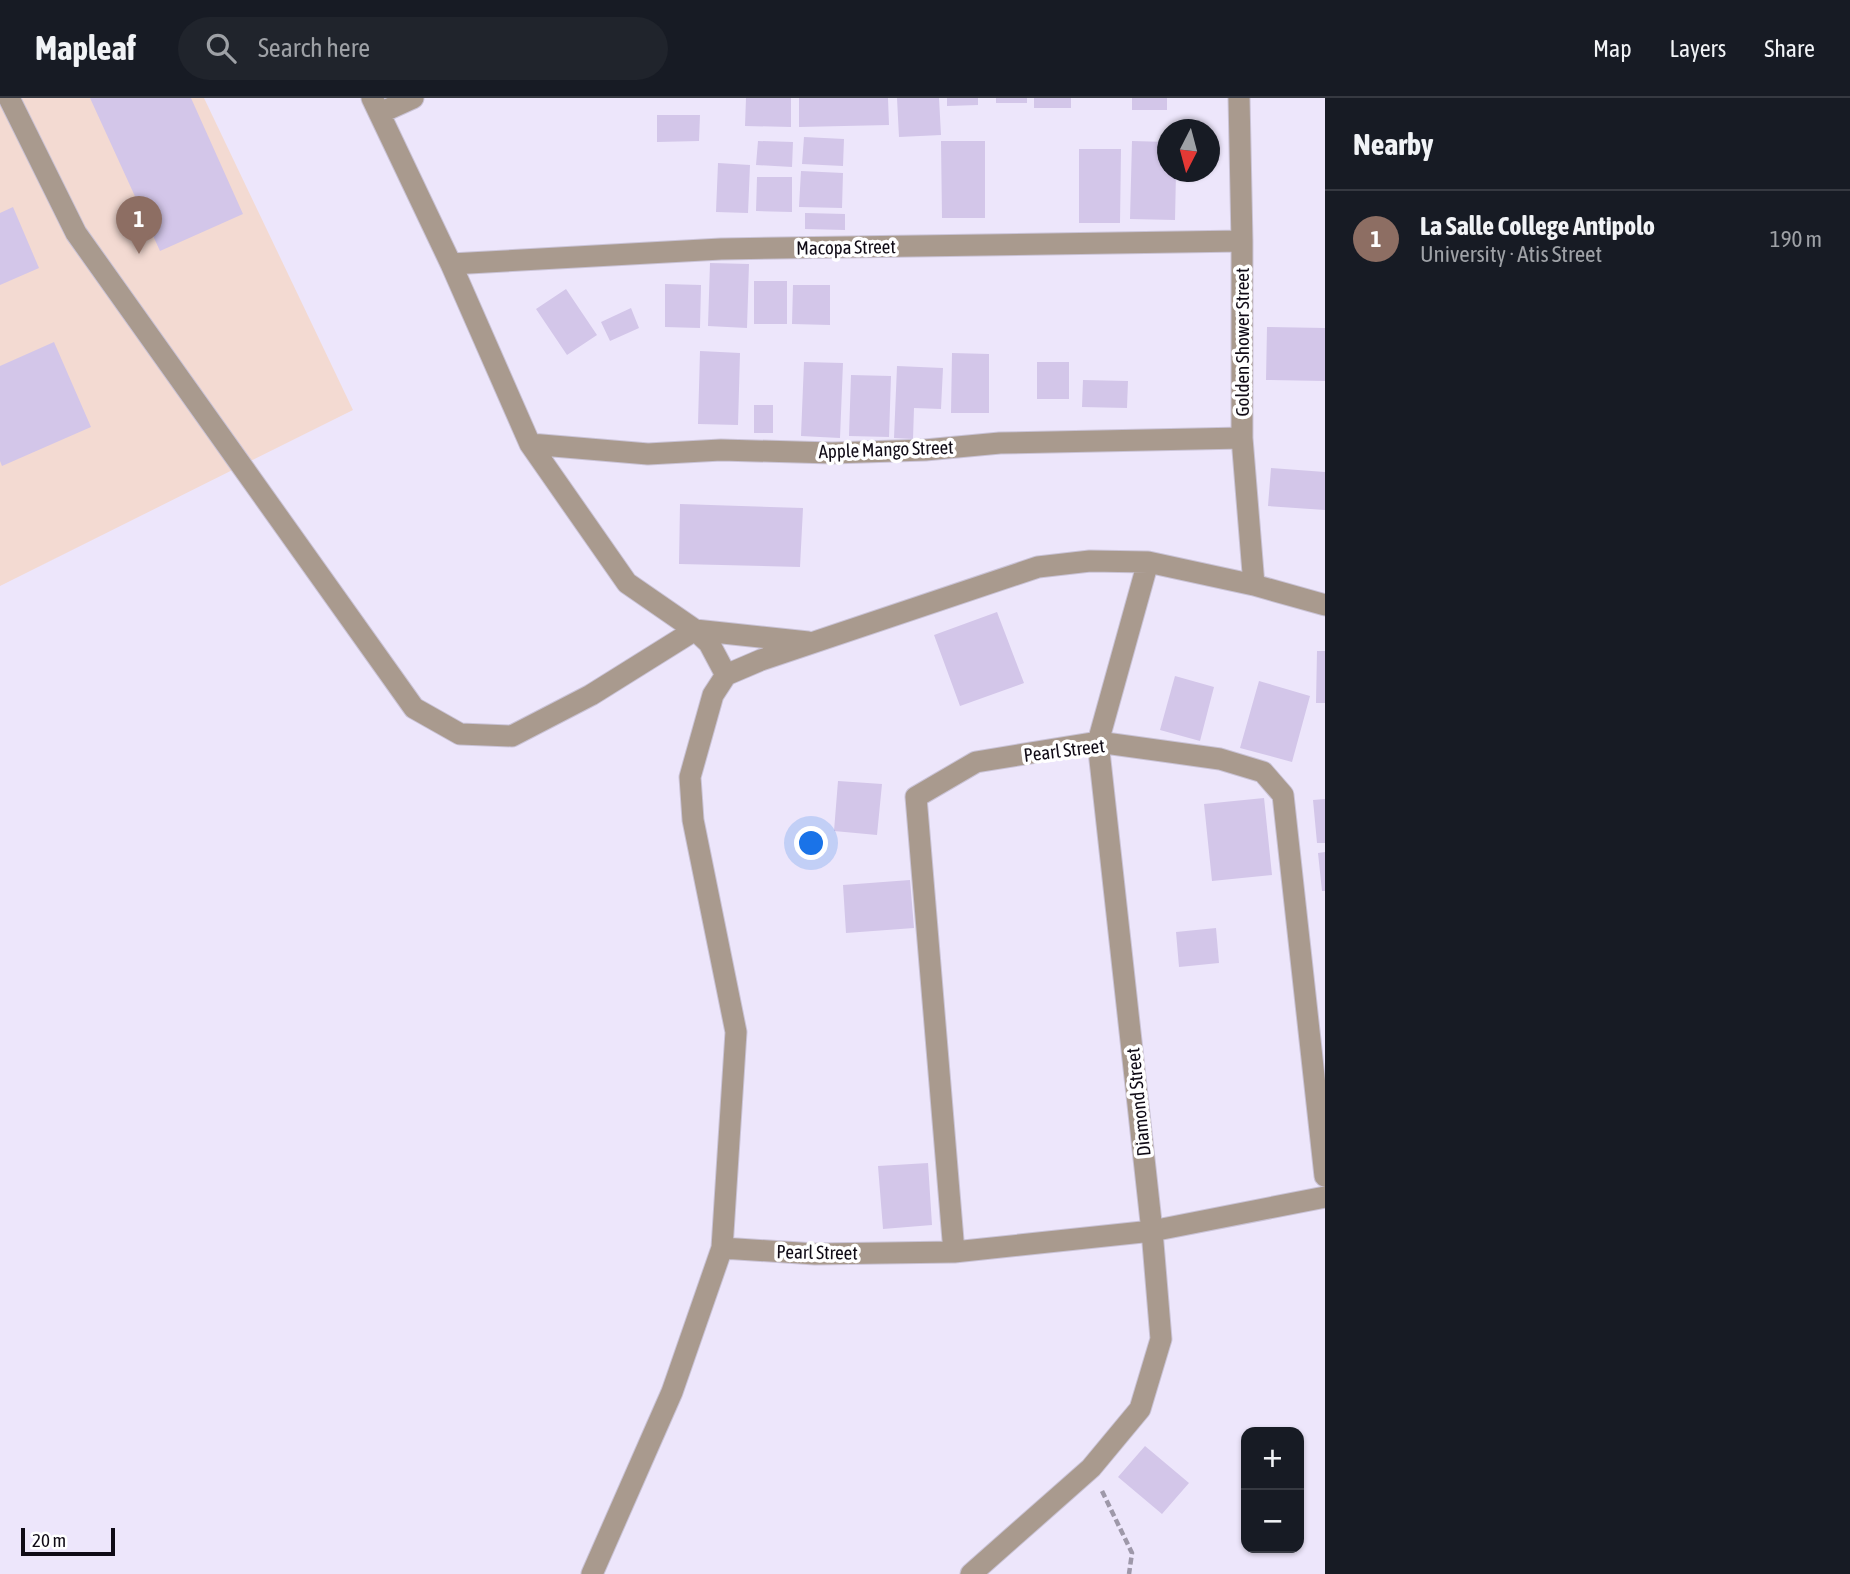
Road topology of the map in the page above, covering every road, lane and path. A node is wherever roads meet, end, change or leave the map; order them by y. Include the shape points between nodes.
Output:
1 (9, 98) edge
2 (412, 98) edge
3 (1239, 98) edge
4 (376, 105) edge
5 (1242, 241) junction
6 (451, 264) junction
7 (1242, 438) junction
8 (530, 444) junction
9 (1148, 562) junction
10 (1254, 585) junction
11 (1325, 605) edge
12 (695, 630) junction
13 (817, 643) junction
14 (726, 675) junction
15 (1098, 742) junction
16 (1325, 1176) edge
17 (1325, 1197) edge
18 (1152, 1231) junction
19 (722, 1248) junction
20 (954, 1252) junction
21 (1091, 1468) junction
22 (592, 1574) edge
23 (971, 1574) edge
24 (1129, 1574) edge

1 - 12 street via 76,233 414,708 460,734 512,736 591,695
2 - 4 street
3 - 5 street, Golden Shower Street
4 - 6 street
5 - 6 street, Macopa Street via 721,248
5 - 7 street, Golden Shower Street
6 - 8 street
7 - 8 street, Apple Mango Street via 1000,443 832,453 721,450 648,454
7 - 10 street, Golden Shower Street
8 - 12 street via 627,583
9 - 10 street
9 - 13 street via 1090,561 1038,567
9 - 15 street, Diamond Street
10 - 11 street
12 - 13 street
12 - 14 street via 709,643
13 - 14 street
14 - 19 street via 713,695 690,776 692,820 736,1032
15 - 16 street, Pearl Street via 1220,759 1263,772 1283,795
15 - 18 street, Diamond Street
15 - 20 street, Pearl Street via 976,762 916,797
17 - 18 street, Pearl Street
18 - 20 street, Pearl Street
18 - 21 street, Diamond Street via 1161,1339 1140,1409
19 - 20 street, Pearl Street via 815,1254
19 - 22 street via 672,1392
21 - 23 street, Diamond Street
21 - 24 path via 1132,1553

